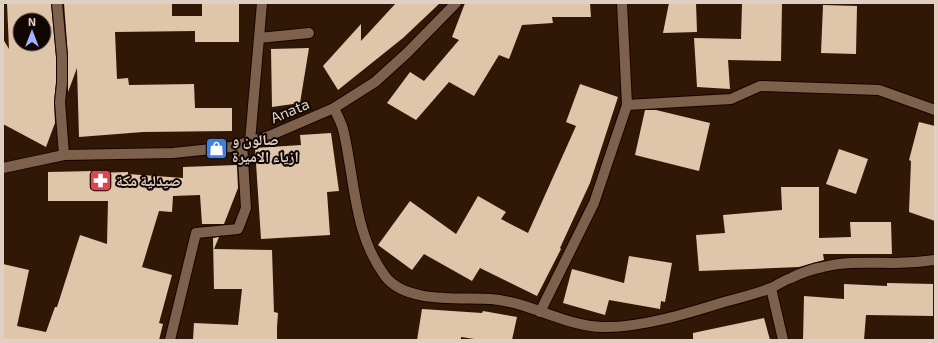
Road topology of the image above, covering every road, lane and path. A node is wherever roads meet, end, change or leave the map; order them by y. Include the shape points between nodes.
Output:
1 (57, 3) edge
2 (262, 3) edge
3 (456, 3) edge
4 (622, 3) edge
5 (309, 33) dead end
6 (259, 38) junction
7 (627, 105) junction
8 (334, 108) junction
9 (935, 110) edge
10 (246, 143) junction
11 (64, 155) junction
12 (3, 168) edge
13 (935, 260) edge
14 (771, 288) junction
15 (540, 312) junction
16 (170, 340) edge
17 (783, 340) edge

1 - 11 street via 62,49 60,102
2 - 6 street
3 - 8 street, Anata via 408,53 375,82
4 - 7 street
5 - 6 street
6 - 10 street
7 - 9 street via 731,99 760,86 879,90
7 - 15 street via 594,203
8 - 10 street, Anata
8 - 15 street via 343,128 355,204 368,247 386,277 400,289 419,294 447,299 501,300
10 - 11 street, Anata via 232,147 173,153
10 - 16 street via 246,208 238,229 196,233
11 - 12 street, Anata
13 - 14 street via 824,266
14 - 15 street via 694,311 622,326 585,325
14 - 17 street

